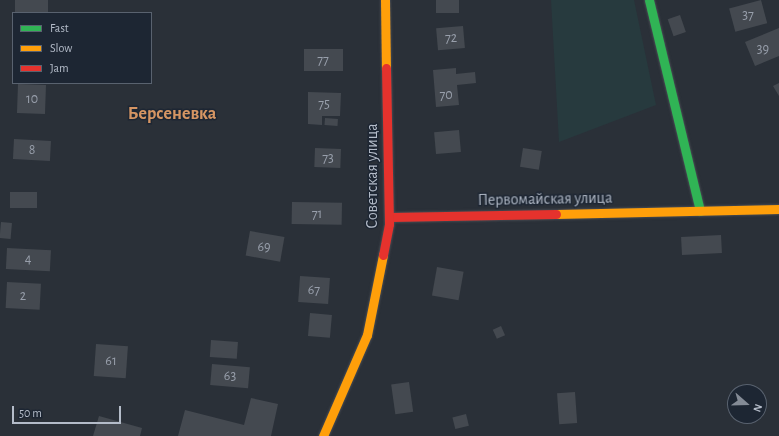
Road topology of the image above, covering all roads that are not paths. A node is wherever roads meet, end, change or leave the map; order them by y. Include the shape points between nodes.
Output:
1 (385, 0) edge
2 (649, 0) edge
3 (779, 209) edge
4 (700, 210) junction
5 (390, 217) junction
6 (323, 436) edge

1 - 5 street, Советская улица
2 - 4 street
3 - 4 street, Первомайская улица
4 - 5 street, Первомайская улица
5 - 6 street, Советская улица via 367,336

